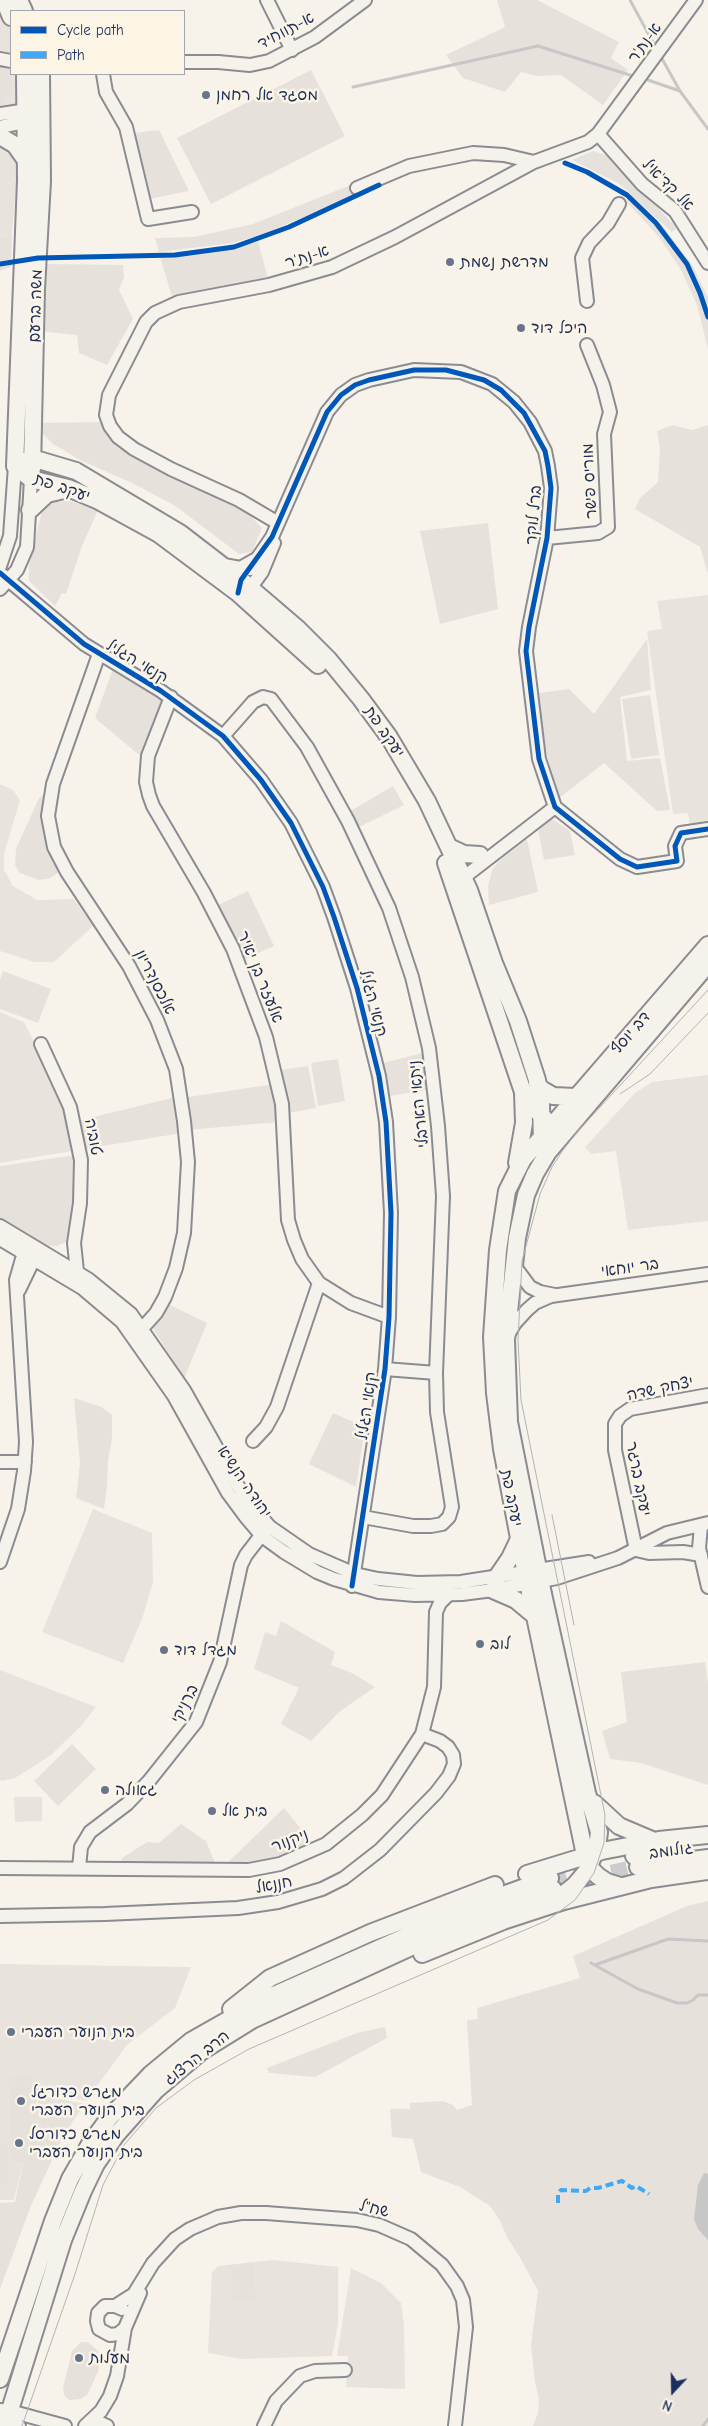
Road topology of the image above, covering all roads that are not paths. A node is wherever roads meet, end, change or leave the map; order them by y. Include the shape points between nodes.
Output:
1 (4, 0) edge
2 (268, 0) edge
3 (365, 0) edge
4 (696, 0) edge
5 (10, 15) edge
6 (292, 50) junction
7 (185, 62) edge
8 (103, 75) edge
9 (34, 78) edge
10 (0, 114) edge
11 (43, 115) junction
12 (27, 116) junction
13 (0, 128) edge
14 (598, 134) junction
15 (0, 136) edge
16 (26, 162) junction
17 (534, 162) junction
18 (356, 188) dead end
19 (619, 204) dead end
20 (192, 212) dead end
21 (32, 218) junction
22 (708, 263) edge
23 (28, 290) junction
24 (587, 301) dead end
25 (587, 345) dead end
26 (34, 434) junction
27 (32, 458) junction
28 (62, 465) junction
29 (15, 466) junction
30 (31, 479) junction
31 (68, 488) junction
32 (30, 510) junction
33 (278, 524) junction
34 (547, 538) junction
35 (256, 562) junction
36 (0, 566) edge
37 (225, 567) junction
38 (3, 581) edge
39 (243, 586) junction
40 (99, 654) junction
41 (171, 697) junction
42 (223, 736) junction
43 (555, 807) junction
44 (708, 829) edge
45 (449, 847) junction
46 (499, 848) junction
47 (480, 855) junction
48 (458, 875) junction
49 (708, 945) edge
50 (708, 964) edge
51 (41, 1044) dead end
52 (529, 1085) junction
53 (576, 1096) junction
54 (581, 1114) junction
55 (548, 1119) junction
56 (542, 1135) junction
57 (516, 1170) junction
58 (537, 1170) junction
59 (0, 1226) edge
60 (0, 1239) edge
61 (74, 1243) junction
62 (36, 1253) junction
63 (513, 1264) junction
64 (77, 1271) junction
65 (708, 1274) edge
66 (319, 1283) junction
67 (557, 1295) junction
68 (389, 1317) junction
69 (139, 1332) junction
70 (506, 1340) junction
71 (385, 1369) junction
72 (436, 1373) junction
73 (708, 1395) edge
74 (620, 1416) joint
75 (253, 1441) dead end
76 (0, 1462) edge
77 (25, 1462) junction
78 (363, 1517) junction
79 (704, 1524) edge
80 (681, 1529) junction
81 (264, 1530) junction
82 (519, 1539) junction
83 (636, 1550) junction
84 (683, 1552) junction
85 (700, 1556) junction
86 (0, 1562) edge
87 (533, 1577) junction
88 (354, 1580) junction
89 (495, 1584) junction
90 (708, 1586) edge
91 (419, 1595) junction
92 (448, 1595) junction
93 (534, 1615) junction
94 (436, 1616) junction
95 (422, 1734) junction
96 (587, 1793) junction
97 (576, 1808) junction
98 (708, 1836) edge
99 (659, 1840) junction
100 (708, 1846) edge
101 (590, 1858) junction
102 (708, 1858) edge
103 (0, 1868) edge
104 (79, 1868) junction
105 (708, 1871) edge
106 (552, 1884) junction
107 (620, 1886) junction
108 (0, 1916) edge
109 (145, 2279) junction
110 (115, 2306) junction
111 (126, 2324) junction
112 (106, 2334) junction
113 (119, 2368) junction
114 (345, 2370) dead end
115 (0, 2379) edge
116 (7, 2419) edge
117 (89, 2423) edge
118 (65, 2426) edge
119 (107, 2426) edge
120 (264, 2426) edge
121 (455, 2426) edge

1 - 5 main road
2 - 6 street
3 - 6 street, א-תווחיד
4 - 14 street, א-נת'ר
6 - 7 street, א-תווחיד via 259,64
8 - 20 street via 106,92 126,127 148,219
9 - 11 main road, משה ברעם
9 - 12 main road, משה ברעם
10 - 12 street
11 - 12 street
11 - 21 main road, משה ברעם
12 - 13 street
12 - 16 main road, משה ברעם
14 - 17 street, א-נת'ר via 588,142
14 - 22 street, אל קד'איל via 642,184 675,211
15 - 16 main road via 14,145
16 - 21 main road, משה ברעם
17 - 18 street via 504,155 473,154 409,166
17 - 33 street, א-נת'ר via 332,267 269,285 179,302 155,313 146,322 109,396 106,410 110,426 134,449 239,500
19 - 24 street via 608,223 589,243 582,258
21 - 23 main road, משה ברעם
23 - 26 main road, משה ברעם
23 - 29 main road, משה ברעם
25 - 34 street, מוריס פישר via 610,412 604,434 608,527 598,533
26 - 27 main road, משה ברעם
26 - 28 main road via 48,454
27 - 28 main road, יעקב פת
27 - 29 main road, יעקב פת
27 - 30 main road, משה ברעם
28 - 37 main road, יעקב פת via 152,514
29 - 30 main road, יעקב פת
29 - 36 street via 10,536
30 - 31 main road, יעקב פת
30 - 32 street
31 - 32 main road via 47,494
31 - 39 main road, יעקב פת via 131,517
32 - 38 street via 27,547 17,570
33 - 34 street, ברל לוקר via 318,429 341,395 383,376 414,370 446,370 492,384 514,402 530,422 545,451 548,466 551,488
33 - 35 street, ברל לוקר
33 - 39 street, ברל לוקר via 270,558 262,572
34 - 43 street, ברל לוקר via 526,651 539,759
35 - 37 main road via 241,570
35 - 39 street, ברל לוקר
37 - 39 main road, יעקב פת
38 - 40 street, קנאי הגליל
39 - 45 main road, יעקב פת via 312,643 361,699 409,770
39 - 48 main road, יעקב פת via 334,682 361,716 386,752
40 - 41 street, קנאי הגליל
40 - 69 street, אלכסנדריון via 54,784 48,816 49,832 58,856 122,953 157,1020 176,1070 188,1162 184,1233 165,1297
41 - 42 street, קנאי הגליל
41 - 66 street, אלעזר בן יאיר via 148,756 146,782 149,796 233,948 266,1037 282,1104 288,1220 302,1259
42 - 68 street, קנאי הגליל via 271,793 304,846 329,902 357,988 379,1076 386,1122 391,1232
42 - 72 street, ניתאי הארבלי via 253,702 263,697 271,699 325,777 389,908 412,977 429,1048 441,1156
43 - 44 street via 620,859 637,867 677,861 675,846 681,833
43 - 46 street
45 - 47 main road via 464,854
45 - 48 main road, יעקב פת
46 - 47 street
46 - 48 street via 486,862
47 - 48 street
48 - 52 main road, יעקב פת
49 - 53 main road, דב יוסף
50 - 54 main road, דב יוסף
51 - 61 street, טוביה via 70,1107 82,1160
52 - 53 main road via 553,1096
52 - 55 main road, יעקב פת
52 - 57 main road
53 - 55 main road, דב יוסף
54 - 55 main road via 570,1121
54 - 58 main road, יעקב פת
55 - 56 main road, יעקב פת
56 - 57 main road, יעקב פת
56 - 58 main road, יעקב פת
57 - 82 main road, יעקב פת via 507,1190 502,1215 492,1337 498,1419
58 - 63 main road, יעקב פת via 523,1205
59 - 62 street, יהודה הנשיא
60 - 62 street, יהודה הנשיא
61 - 62 street via 62,1251
61 - 64 street, טוביה
62 - 64 street, יהודה הנשיא
62 - 69 street, יהודה הנשיא
62 - 77 street via 18,1293
63 - 67 street, בר יוחאי via 532,1288
63 - 70 main road, יעקב פת
64 - 69 street, יהודה הנשיא via 117,1300
65 - 67 street, בר יוחאי
66 - 68 street, אלעזר בן יאיר via 351,1303
66 - 75 street via 277,1407 266,1427
67 - 70 street, בר יוחאי via 527,1310
68 - 71 street, קנאי הגליל
69 - 81 street, יהודה הנשיא via 228,1493
70 - 87 main road, יעקב פת via 509,1422
71 - 72 street
71 - 78 street, קנאי הגליל
72 - 78 street, ניתאי הארבלי via 438,1420 452,1507 449,1517 442,1524 413,1526
73 - 74 street, יצחק שדה via 630,1409
74 - 83 street, יעקב ברגר via 615,1424 615,1450
76 - 77 street
77 - 86 street via 18,1509
78 - 88 street, קנאי הגליל
79 - 80 street, יהודה הנשיא
79 - 85 street via 698,1542
80 - 83 street, יהודה הנשיא via 653,1539
80 - 84 street via 691,1540
81 - 88 street, יהודה הנשיא
81 - 104 street, ברניקי via 241,1565 220,1662 196,1722 149,1782 127,1804 90,1832 81,1847
82 - 87 main road, יעקב פת
82 - 89 main road
83 - 84 street
83 - 87 street, יהודה הנשיא via 611,1560
84 - 85 street
85 - 90 street
87 - 89 street, יהודה הנשיא
87 - 93 main road, יעקב פת
87 - 96 main road, יעקב פת
88 - 89 street, יהודה הנשיא
88 - 91 street, יהודה הנשיא via 379,1592
89 - 92 street, יהודה הנשיא
89 - 93 main road
91 - 92 street, יהודה הנשיא
91 - 94 street via 430,1604
92 - 94 street, ניקנור
93 - 97 main road, יעקב פת
94 - 95 street, ניקנור via 435,1678
95 - 104 street, ניקנור via 382,1795 344,1831 306,1854 280,1864 249,1870
95 - 108 street, חננאל via 440,1741 453,1754 454,1764 449,1776 380,1850 344,1878 322,1889 278,1902 238,1908
96 - 99 main road via 600,1810 619,1826 640,1836
96 - 101 main road, יעקב פת via 599,1836
97 - 101 main road, יעקב פת
97 - 106 main road via 573,1840
98 - 99 main road
99 - 101 main road
100 - 102 main road, גולומב via 636,1862
101 - 106 main road
101 - 106 main road, יעקב פת via 575,1885
101 - 107 main road via 600,1878
103 - 104 street, ניקנור
105 - 107 main road
106 - 107 main road
106 - 115 main road, הרב הרצוג via 370,1933 270,1978 174,2054 109,2118 79,2163 53,2221
106 - 116 main road, הרב הרצוג via 448,1943 252,2020 202,2051 170,2078 127,2121 89,2177 70,2222
109 - 110 street, שח"ל via 134,2294
109 - 111 street, שח"ל
109 - 121 street, שח"ל via 153,2263 175,2239 218,2217 241,2213 357,2220 411,2239 442,2265 463,2300 466,2327
110 - 111 street via 124,2311
110 - 112 street via 104,2307 97,2317 97,2326
111 - 112 street via 118,2334
111 - 113 street, שח"ל
112 - 113 street
113 - 117 street, שח"ל via 106,2404
114 - 120 street via 315,2371 300,2376 276,2401
116 - 118 street
117 - 119 street

